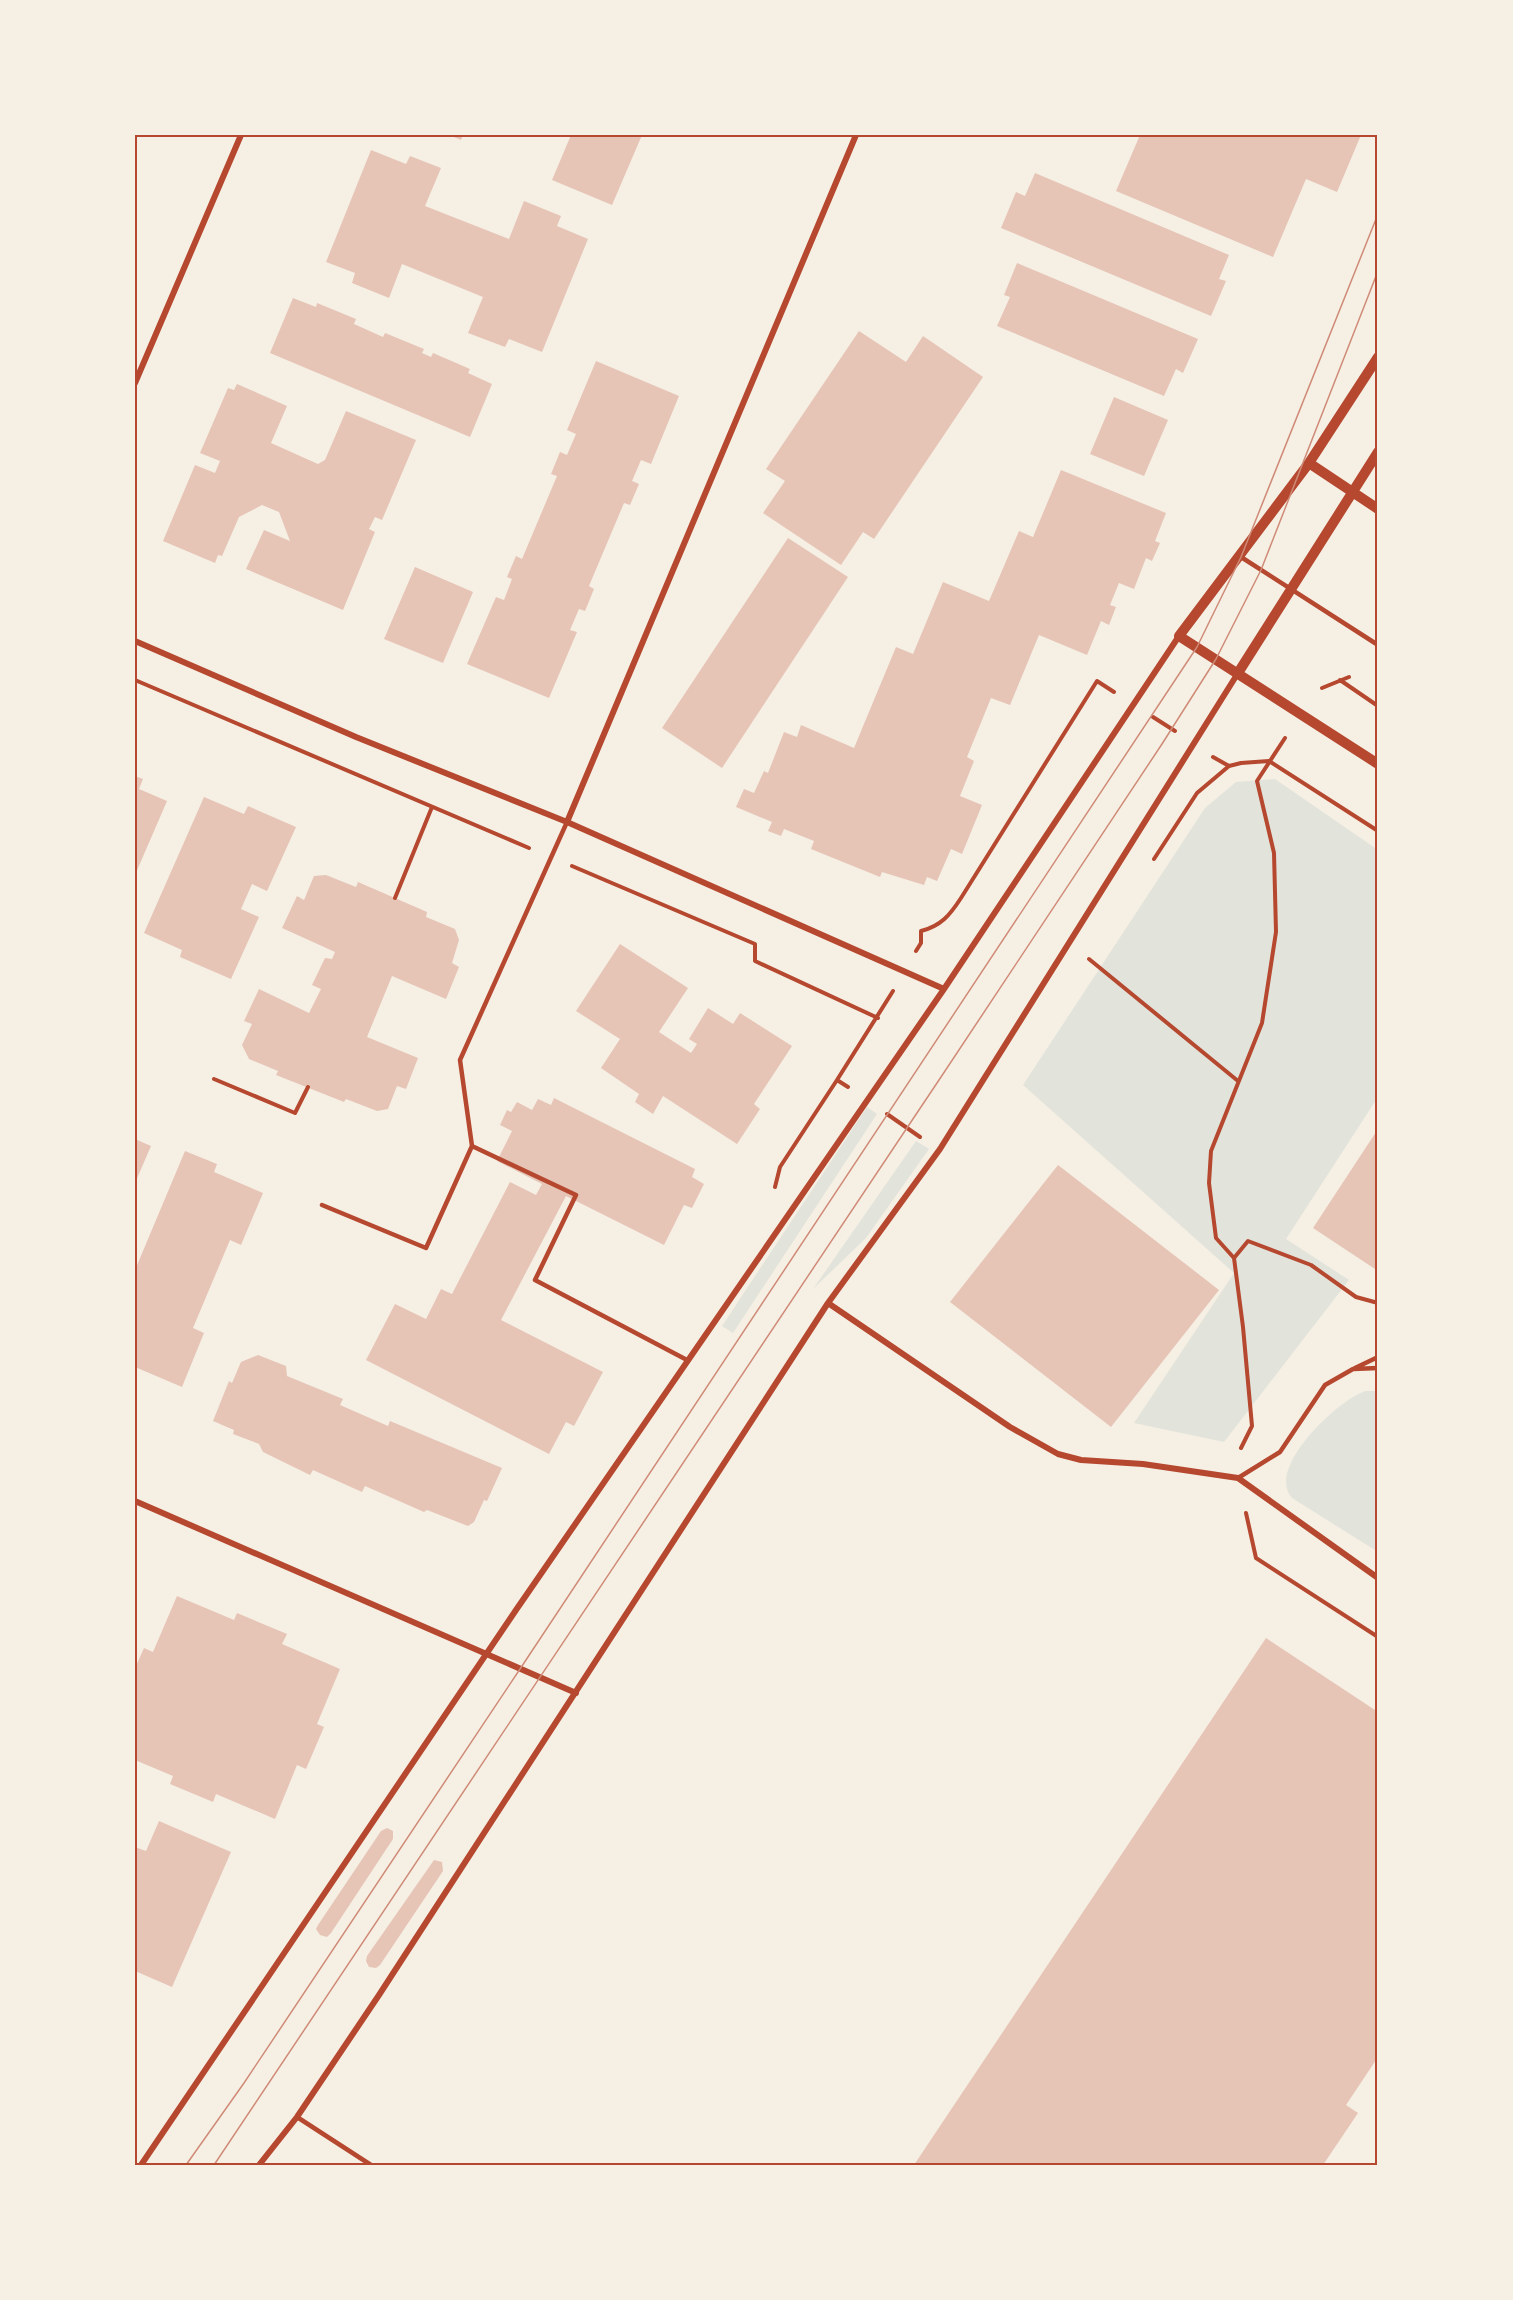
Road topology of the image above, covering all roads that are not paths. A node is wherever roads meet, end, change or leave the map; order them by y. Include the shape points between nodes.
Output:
1 (241, 135) edge
2 (856, 135) edge
3 (1378, 357) edge
4 (135, 383) edge
5 (1378, 452) edge
6 (1309, 463) junction
7 (1353, 492) junction
8 (1378, 509) edge
9 (1240, 556) junction
10 (1290, 590) junction
11 (1179, 636) junction
12 (135, 641) edge
13 (1378, 645) edge
14 (1238, 673) junction
15 (1378, 764) edge
16 (567, 822) junction
17 (944, 989) junction
18 (472, 1146) junction
19 (322, 1205) dead end
20 (828, 1303) junction
21 (1378, 1357) edge
22 (687, 1360) junction
23 (1378, 1368) edge
24 (1353, 1369) junction
25 (1238, 1478) junction
26 (135, 1501) edge
27 (1378, 1578) edge
28 (486, 1653) junction
29 (576, 1693) junction
30 (297, 2117) junction
31 (141, 2165) edge
32 (259, 2165) edge
33 (371, 2165) edge

1 - 4 street
2 - 16 street
3 - 6 street
5 - 7 street
6 - 7 street
6 - 9 street
7 - 8 street
7 - 10 street
9 - 10 lane
9 - 11 street
10 - 13 lane
10 - 14 street
11 - 14 street
11 - 17 street
12 - 16 street via 356,737
14 - 15 street
14 - 20 street via 939,1149
16 - 17 street
16 - 18 lane via 460,1060
17 - 22 street
18 - 19 lane via 426,1248
18 - 22 lane via 576,1195 535,1280
20 - 25 street via 1010,1427 1058,1454
20 - 29 street
21 - 24 lane
22 - 28 street
23 - 24 lane
24 - 25 lane via 1325,1386 1280,1452
25 - 27 street
26 - 28 street
28 - 29 street
28 - 31 street
29 - 30 street
30 - 32 street
30 - 33 lane

